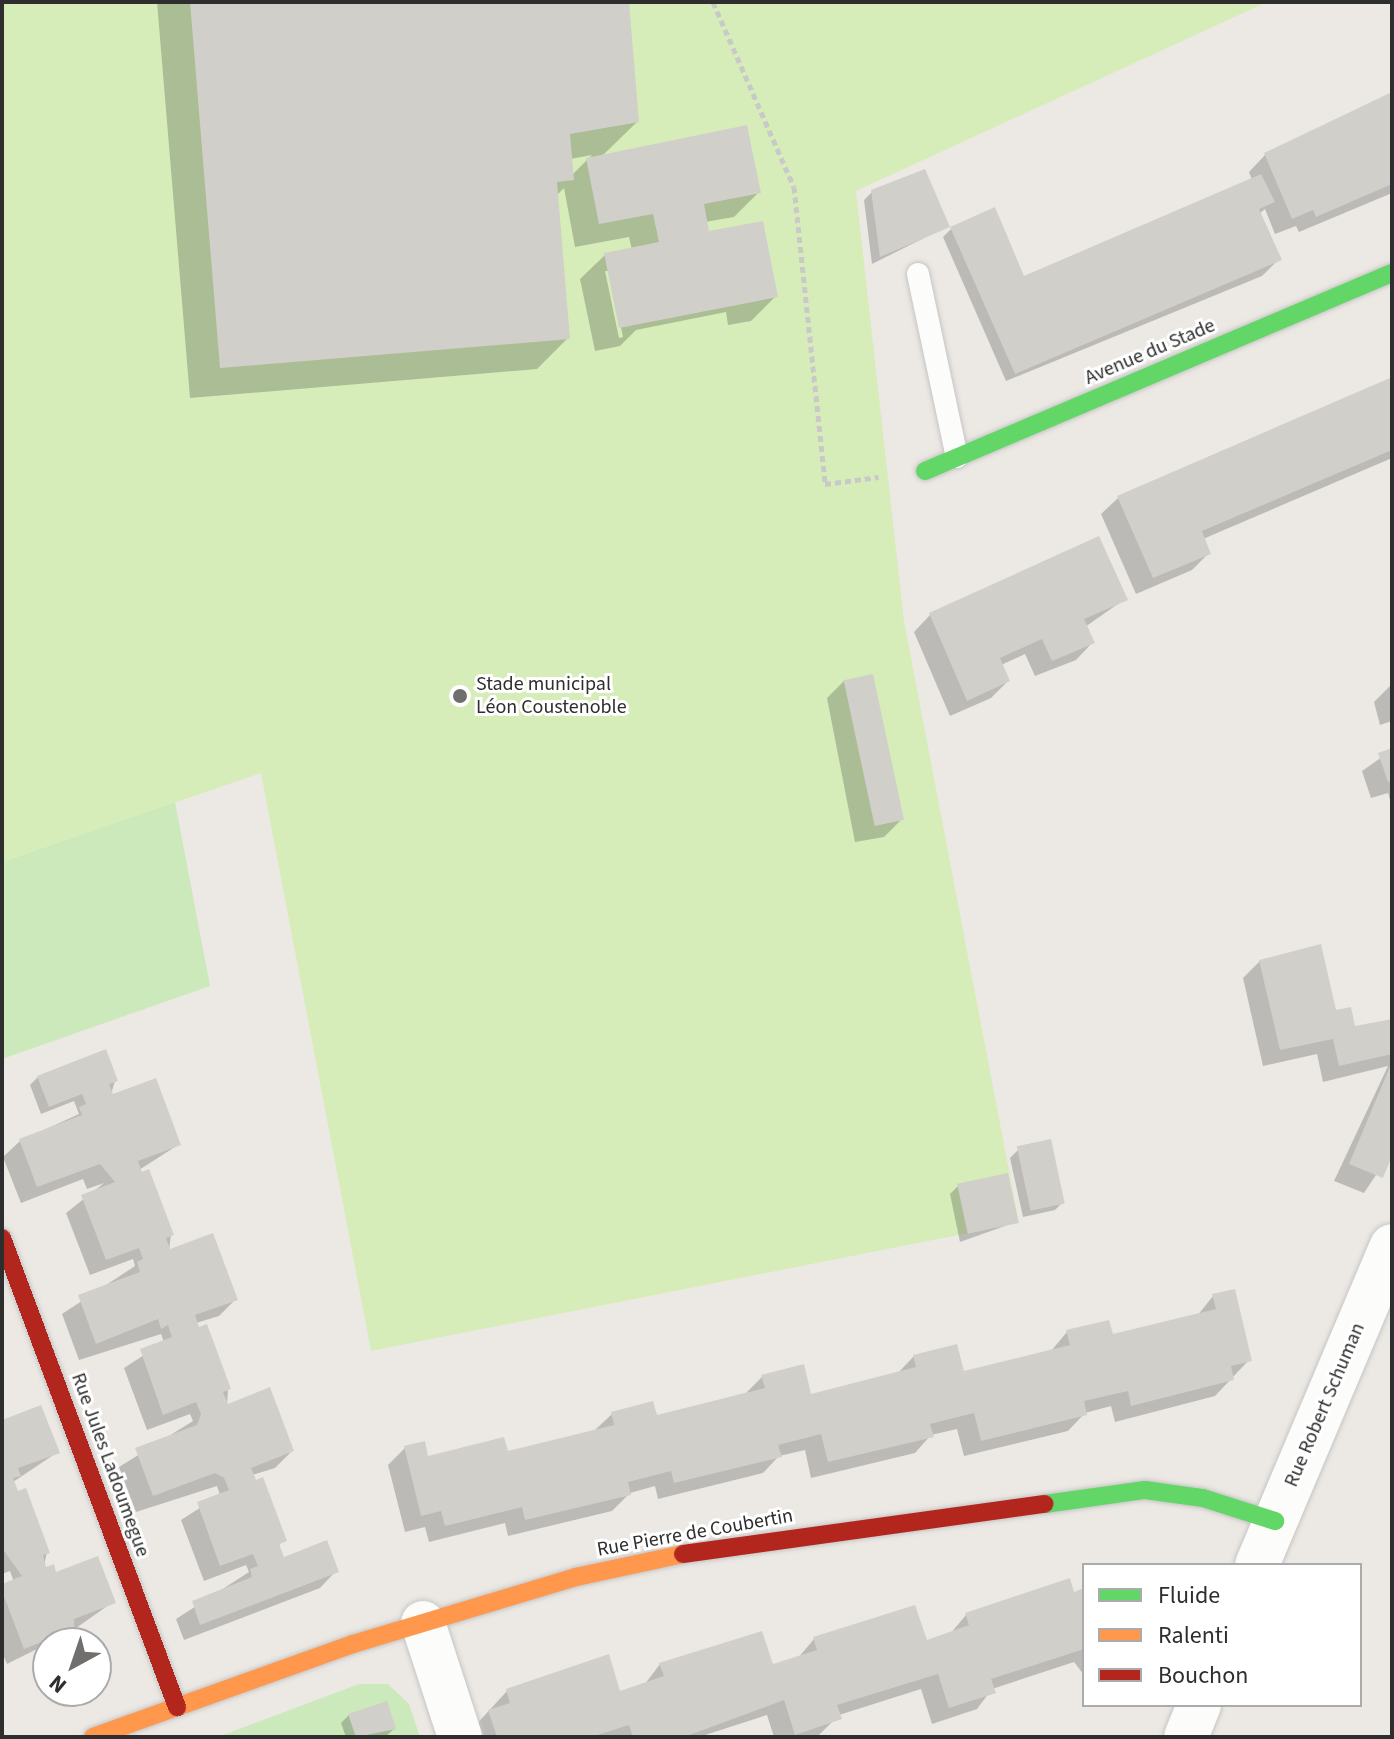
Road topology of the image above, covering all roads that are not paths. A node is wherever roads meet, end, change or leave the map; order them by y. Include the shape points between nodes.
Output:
1 (1392, 273) edge
2 (918, 274) dead end
3 (957, 457) junction
4 (925, 471) road end
5 (2, 1238) edge
6 (1392, 1246) edge
7 (1275, 1521) junction
8 (1258, 1563) edge
9 (423, 1623) junction
10 (177, 1707) junction
11 (1198, 1707) edge
12 (93, 1737) edge
13 (460, 1737) edge
14 (1186, 1737) edge

1 - 3 street, Avenue du Stade
2 - 3 lane
3 - 4 street, Avenue du Stade
5 - 10 street, Rue Jules Ladoumegue
6 - 7 street, Rue Robert Schuman
7 - 8 street, Rue Robert Schuman
7 - 9 street, Rue Pierre de Coubertin via 1203,1498 1145,1490 674,1555
9 - 10 street, Rue Pierre de Coubertin
9 - 13 street
10 - 12 street, Rue Pierre de Coubertin
11 - 14 street

